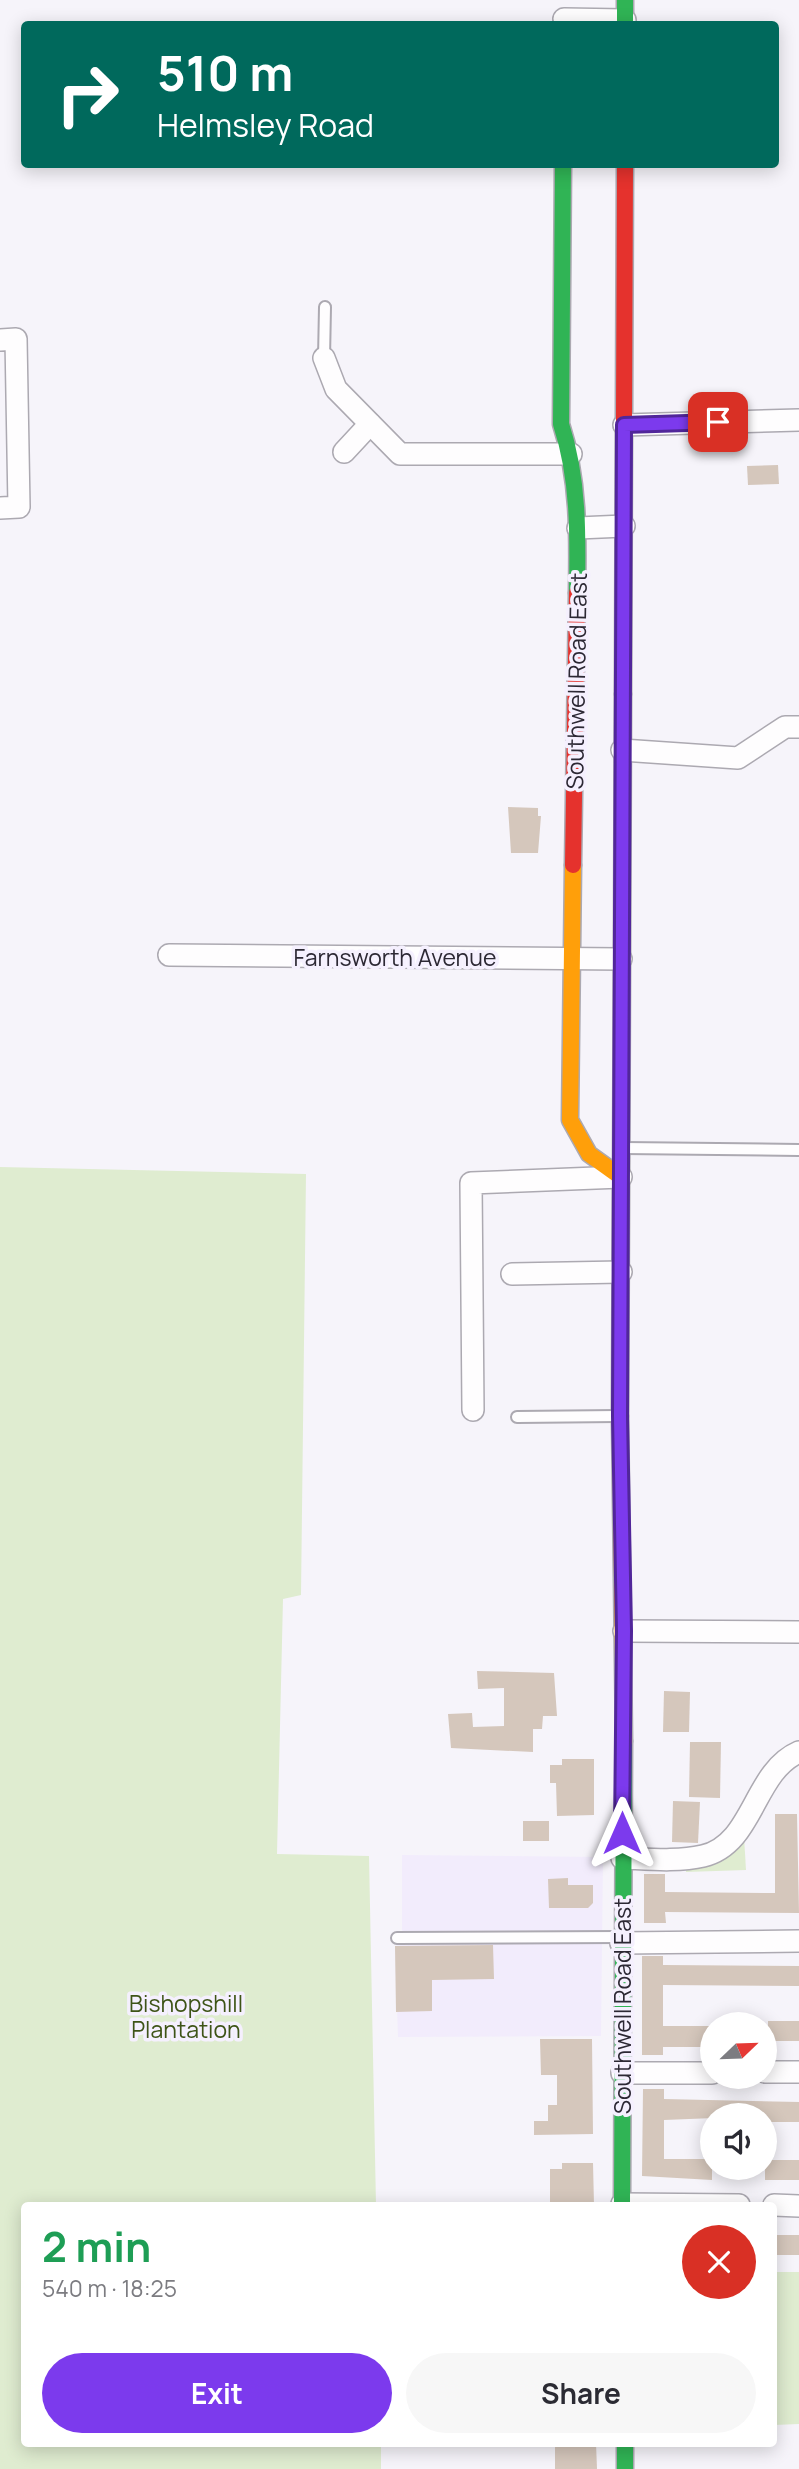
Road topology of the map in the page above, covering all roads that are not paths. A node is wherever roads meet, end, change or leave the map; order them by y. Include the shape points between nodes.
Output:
1 (564, 15) edge
2 (625, 15) edge
3 (563, 168) edge
4 (625, 168) edge
5 (325, 307) dead end
6 (0, 340) edge
7 (324, 358) joint
8 (799, 420) edge
9 (370, 424) junction
10 (624, 425) junction
11 (344, 452) dead end
12 (571, 454) junction
13 (0, 508) edge
14 (624, 526) junction
15 (578, 528) junction
16 (799, 727) edge
17 (622, 750) junction
18 (169, 956) dead end
19 (572, 958) junction
20 (621, 959) junction
21 (621, 1148) junction
22 (799, 1150) edge
23 (621, 1177) junction
24 (621, 1272) junction
25 (512, 1273) dead end
26 (473, 1410) dead end
27 (620, 1416) junction
28 (517, 1417) dead end
29 (624, 1631) junction
30 (799, 1632) edge
31 (799, 1752) edge
32 (622, 1858) junction
33 (397, 1938) dead end
34 (621, 1940) junction
35 (799, 1941) edge
36 (777, 2072) edge
37 (799, 2072) edge
38 (622, 2073) junction
39 (700, 2073) edge
40 (622, 2202) edge
41 (777, 2205) edge
42 (799, 2206) edge
43 (625, 2447) edge
44 (625, 2469) edge

1 - 2 street
3 - 12 main road, Southwell Road East via 561,424
4 - 10 main road, Southwell Road East
5 - 7 lane
6 - 13 street via 16,339 19,507
7 - 9 street via 336,389
8 - 10 street
9 - 11 street
9 - 12 street via 400,454
10 - 14 main road, Southwell Road East
12 - 15 main road, Southwell Road East
14 - 15 street
14 - 17 main road, Southwell Road East
15 - 19 main road, Southwell Road East
16 - 17 street via 785,727 738,758
17 - 20 main road, Southwell Road East
18 - 19 street, Farnsworth Avenue
19 - 20 street, Farnsworth Avenue
19 - 23 main road, Southwell Road East via 570,1120 590,1159
20 - 21 main road, Southwell Road East
21 - 22 lane
21 - 23 main road, Southwell Road East
23 - 24 main road, Southwell Road East
23 - 26 street via 471,1183
24 - 25 street
24 - 27 main road, Southwell Road East
27 - 28 lane
27 - 29 main road, Southwell Road East
29 - 30 street
29 - 32 main road, Southwell Road East
31 - 32 street via 775,1768 736,1834 722,1847 705,1856 682,1859
32 - 34 main road, Southwell Road East
33 - 34 lane
34 - 35 street
34 - 38 main road, Southwell Road East
36 - 37 street
38 - 39 street
38 - 40 main road, Southwell Road East
41 - 42 street
43 - 44 main road

